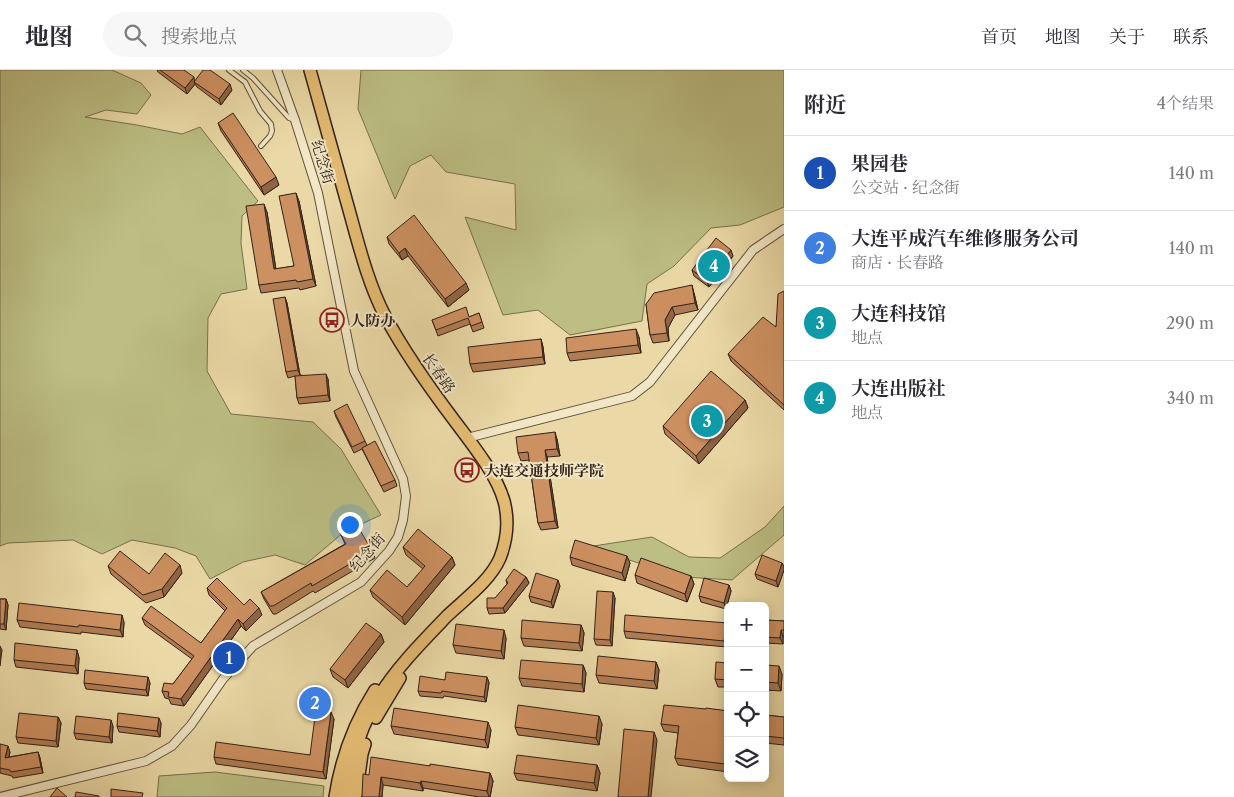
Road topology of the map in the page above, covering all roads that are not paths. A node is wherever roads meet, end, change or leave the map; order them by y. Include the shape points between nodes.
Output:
1 (229, 70) edge
2 (243, 70) edge
3 (277, 70) edge
4 (310, 70) edge
5 (295, 120) junction
6 (261, 146) dead end
7 (784, 229) edge
8 (467, 438) junction
9 (345, 796) edge
10 (0, 797) edge

1 - 6 lane via 245,82 260,112 271,124 270,136
2 - 5 lane via 289,118
3 - 5 street, 纪念街
4 - 8 main road, 长春路 via 373,289 406,352
5 - 10 street, 纪念街 via 318,193 354,371 403,479 406,496 398,537 361,582 253,646 223,679 172,746 146,761
7 - 8 street via 753,250 650,382 632,396
8 - 9 main road, 长春路 via 504,499 507,526 499,560 489,575 410,656 380,695 353,758

